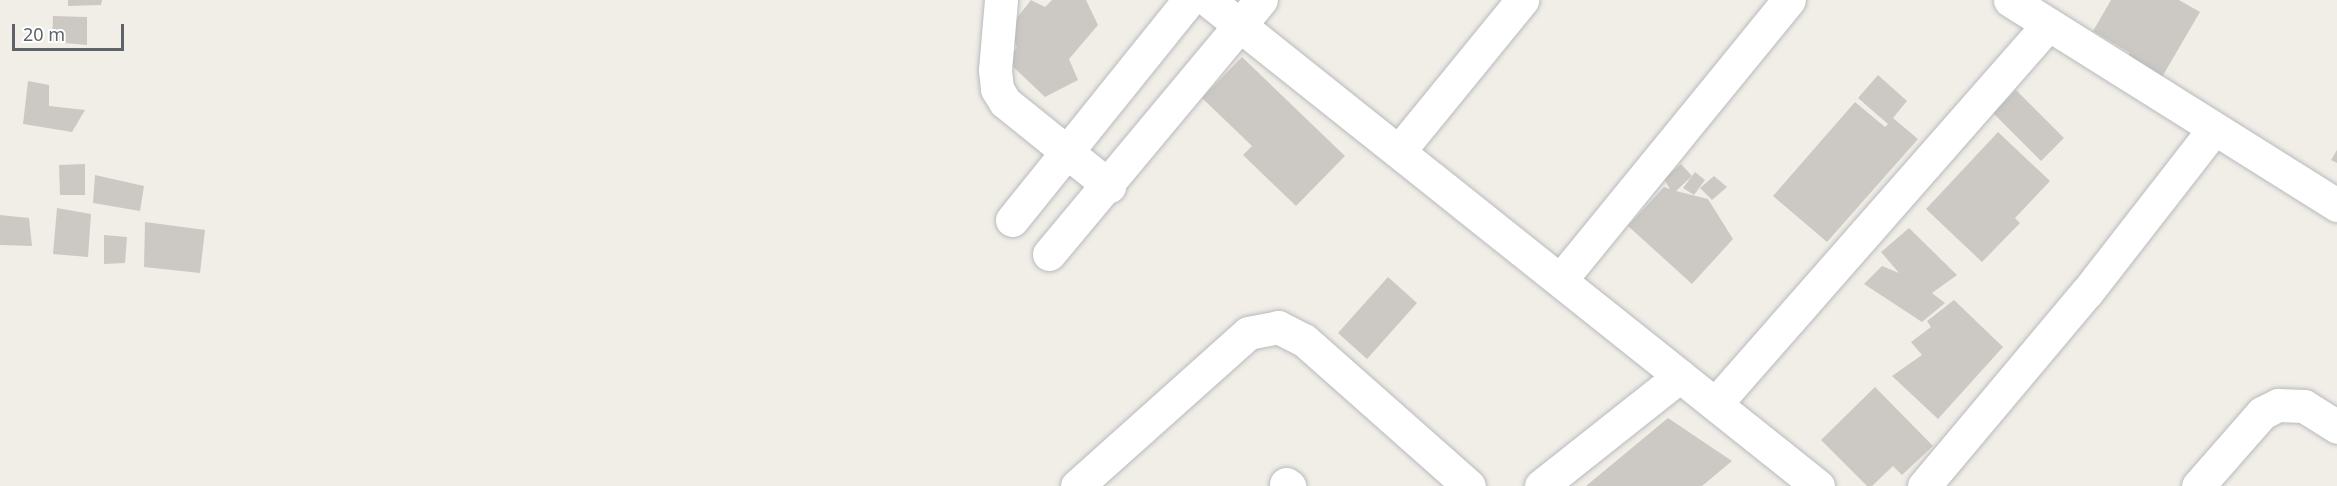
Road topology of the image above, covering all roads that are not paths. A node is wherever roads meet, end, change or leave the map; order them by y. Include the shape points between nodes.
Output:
1 (1001, 0) edge
2 (1189, 0) edge
3 (1208, 0) edge
4 (1522, 0) edge
5 (1789, 0) edge
6 (2010, 0) edge
7 (1251, 12) edge
8 (2047, 26) junction
9 (2213, 130) junction
10 (1399, 151) junction
11 (1065, 153) junction
12 (1109, 186) junction
13 (2337, 205) edge
14 (1012, 220) dead end
15 (1049, 254) dead end
16 (1562, 278) junction
17 (1680, 376) junction
18 (1717, 402) junction
19 (2337, 427) edge
20 (1077, 486) edge
21 (1469, 486) edge
22 (1541, 486) edge
23 (1818, 486) edge
24 (1924, 486) edge
25 (2198, 486) edge

1 - 11 street via 997,89 1005,102
2 - 11 street
3 - 7 street
4 - 10 street
5 - 16 street
6 - 8 street
7 - 10 street
7 - 12 street
8 - 9 street
8 - 18 street
9 - 13 street
9 - 24 street via 2087,292
10 - 16 street
11 - 12 street
11 - 14 street
12 - 15 street
16 - 17 street
17 - 18 street
17 - 22 street
18 - 23 street
19 - 25 street via 2304,406 2278,405 2262,413
20 - 21 street via 1248,333 1278,327 1304,340

